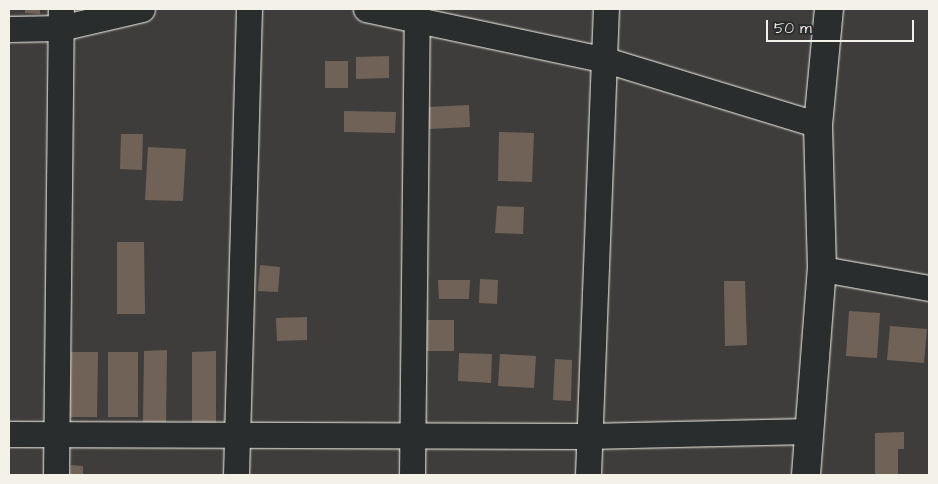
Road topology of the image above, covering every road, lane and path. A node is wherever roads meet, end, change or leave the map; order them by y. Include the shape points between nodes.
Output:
1 (142, 9) edge
2 (249, 9) edge
3 (366, 9) edge
4 (606, 9) edge
5 (829, 9) edge
6 (417, 14) edge
7 (61, 18) edge
8 (9, 29) edge
9 (606, 60) junction
10 (818, 125) junction
11 (822, 269) junction
12 (929, 288) edge
13 (808, 431) junction
14 (413, 432) junction
15 (236, 433) junction
16 (9, 434) edge
17 (56, 434) junction
18 (587, 436) junction
19 (56, 475) edge
20 (236, 475) edge
21 (412, 475) edge
22 (588, 475) edge
23 (806, 475) edge

1 - 7 street
2 - 15 street
3 - 6 street
4 - 9 street
5 - 10 main road
6 - 9 street
6 - 14 street
7 - 8 street
7 - 17 street
9 - 10 street
9 - 18 street
10 - 11 main road
11 - 12 street
11 - 13 main road
13 - 18 street
13 - 23 main road
14 - 15 street
14 - 18 street
14 - 21 street
15 - 17 street
15 - 20 street
16 - 17 street
17 - 19 street
18 - 22 street

